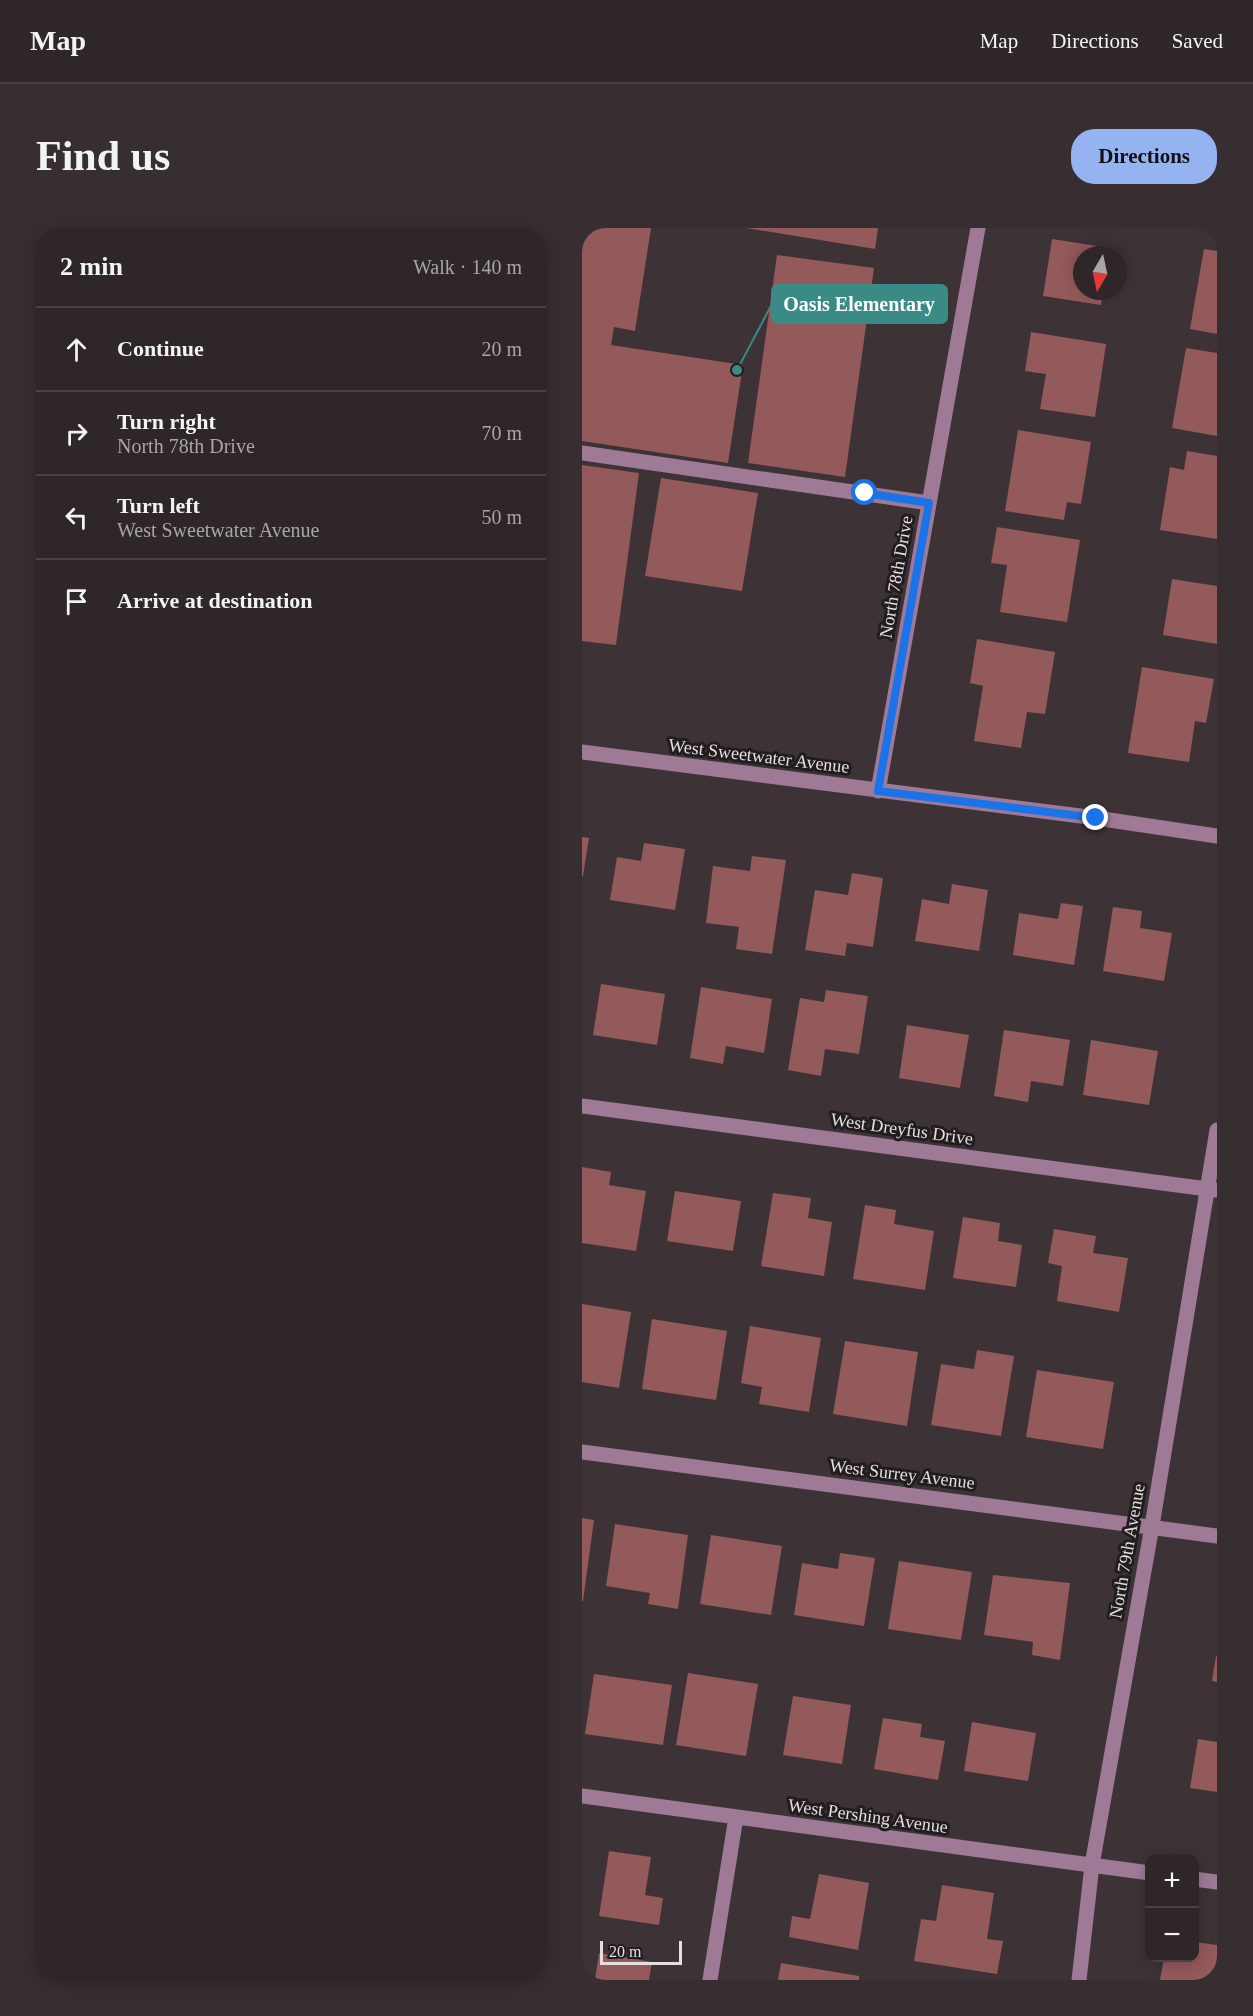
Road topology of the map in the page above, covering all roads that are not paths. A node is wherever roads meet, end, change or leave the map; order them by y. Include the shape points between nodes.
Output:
1 (978, 228) edge
2 (582, 453) edge
3 (929, 503) junction
4 (582, 752) edge
5 (878, 791) junction
6 (1217, 836) edge
7 (582, 1106) edge
8 (1217, 1130) edge
9 (1212, 1190) edge
10 (582, 1452) edge
11 (1152, 1526) junction
12 (1217, 1536) edge
13 (582, 1796) edge
14 (736, 1817) junction
15 (1092, 1866) junction
16 (1145, 1873) edge
17 (1199, 1880) edge
18 (1217, 1882) edge
19 (710, 1980) edge
20 (1079, 1980) edge

1 - 3 street, North 78th Drive
2 - 3 street
3 - 5 street, North 78th Drive
4 - 5 street, West Sweetwater Avenue
5 - 6 street, West Sweetwater Avenue
7 - 9 street, West Dreyfus Drive
8 - 9 street, North 79th Avenue
9 - 11 street, North 79th Avenue
10 - 11 street, West Surrey Avenue
11 - 12 street, West Surrey Avenue
11 - 15 street, North 79th Avenue
13 - 14 street, West Pershing Avenue
14 - 15 street, West Pershing Avenue
14 - 19 street
15 - 16 street, West Pershing Avenue
15 - 20 street, North 79th Avenue
17 - 18 street

